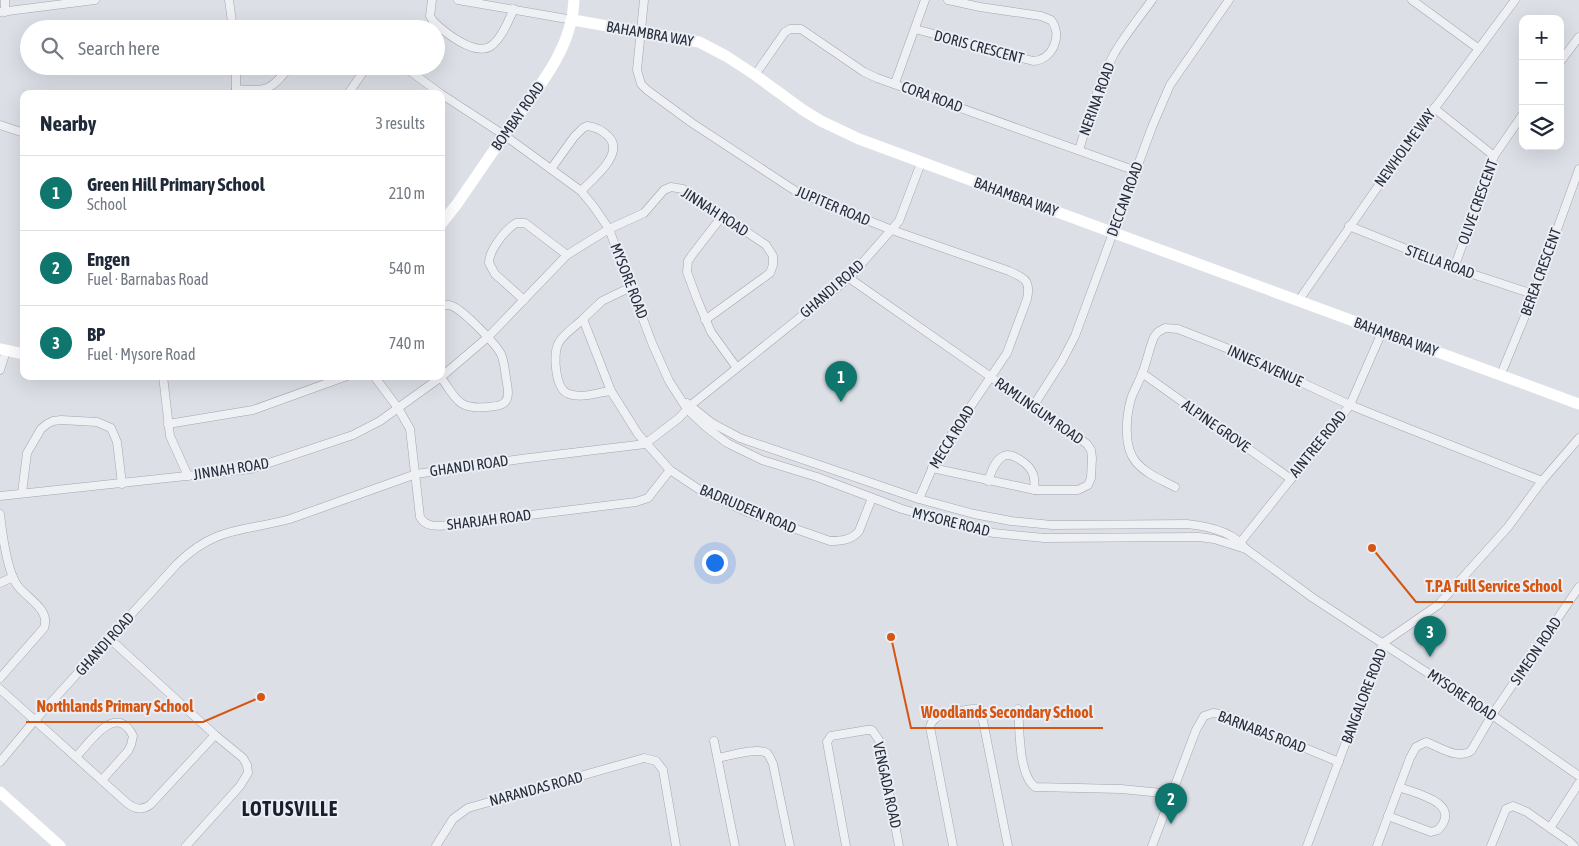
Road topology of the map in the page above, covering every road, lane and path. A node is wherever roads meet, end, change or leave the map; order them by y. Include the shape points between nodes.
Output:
1 (5, 0) edge
2 (95, 0) edge
3 (229, 0) edge
4 (432, 0) edge
5 (458, 0) edge
6 (574, 0) edge
7 (644, 0) edge
8 (926, 0) edge
9 (948, 0) edge
10 (1152, 0) edge
11 (1229, 0) edge
12 (1412, 0) edge
13 (1515, 0) edge
14 (501, 3) edge
15 (514, 9) junction
16 (3, 12) edge
17 (232, 20) edge
18 (432, 20) edge
19 (573, 20) junction
20 (915, 29) junction
21 (445, 30) edge
22 (642, 32) junction
23 (1579, 37) edge
24 (1479, 49) junction
25 (1562, 60) edge
26 (236, 75) edge
27 (284, 75) edge
28 (362, 75) edge
29 (415, 75) edge
30 (756, 75) junction
31 (895, 84) junction
32 (236, 90) edge
33 (254, 90) edge
34 (351, 90) edge
35 (436, 90) edge
36 (445, 97) edge
37 (1434, 108) junction
38 (1519, 120) edge
39 (0, 125) edge
40 (20, 132) edge
41 (504, 135) junction
42 (1079, 150) junction
43 (1494, 156) junction
44 (921, 163) junction
45 (551, 169) junction
46 (1579, 169) edge
47 (1136, 171) junction
48 (582, 191) junction
49 (723, 215) junction
50 (445, 219) edge
51 (1349, 226) junction
52 (609, 229) junction
53 (892, 230) junction
54 (1113, 232) junction
55 (567, 255) junction
56 (1454, 268) junction
57 (849, 278) junction
58 (632, 287) junction
59 (1533, 294) junction
60 (524, 300) junction
61 (1298, 300) junction
62 (445, 305) edge
63 (583, 320) junction
64 (706, 320) junction
65 (1382, 332) junction
66 (488, 337) junction
67 (3, 350) edge
68 (20, 353) edge
69 (737, 368) junction
70 (0, 370) edge
71 (445, 373) edge
72 (1142, 373) junction
73 (1502, 374) junction
74 (991, 378) junction
75 (164, 380) edge
76 (336, 380) edge
77 (377, 380) edge
78 (436, 380) edge
79 (442, 380) edge
80 (612, 391) junction
81 (1579, 404) edge
82 (687, 405) junction
83 (1034, 405) junction
84 (1350, 405) junction
85 (398, 408) junction
86 (168, 424) junction
87 (1579, 438) edge
88 (645, 444) junction
89 (932, 468) junction
90 (670, 470) junction
91 (416, 474) junction
92 (188, 476) junction
93 (1291, 478) junction
94 (988, 481) junction
95 (1542, 481) junction
96 (122, 484) junction
97 (1175, 488) dead end
98 (1035, 490) junction
99 (22, 493) junction
100 (0, 496) edge
101 (872, 498) junction
102 (919, 499) junction
103 (0, 514) edge
104 (1239, 544) junction
105 (13, 578) junction
106 (0, 583) edge
107 (1579, 587) edge
108 (110, 639) junction
109 (1383, 643) junction
110 (0, 678) edge
111 (0, 689) edge
112 (1018, 709) dead end
113 (1492, 715) junction
114 (35, 720) junction
115 (214, 735) junction
116 (714, 741) dead end
117 (76, 757) junction
118 (718, 758) junction
119 (0, 762) edge
120 (1339, 762) junction
121 (1579, 776) edge
122 (102, 780) junction
123 (1579, 784) edge
124 (1399, 787) junction
125 (0, 792) edge
126 (1172, 794) junction
127 (1388, 816) junction
128 (1550, 828) junction
129 (60, 846) edge
130 (186, 846) edge
131 (436, 846) edge
132 (676, 846) edge
133 (734, 846) edge
134 (790, 846) edge
135 (846, 846) edge
136 (899, 846) edge
137 (953, 846) edge
138 (1008, 846) edge
139 (1152, 846) edge
140 (1307, 846) edge
141 (1377, 846) edge
142 (1491, 846) edge
143 (1574, 846) edge

1 - 16 street
2 - 16 street
3 - 17 street
4 - 18 street
5 - 14 street, BAHAMBRA WAY
6 - 19 street, BOMBAY ROAD
7 - 22 street, JUPITER ROAD
8 - 20 street
9 - 20 street, DORIS CRESCENT via 1041,16 1051,20 1056,28 1056,42 1045,59 1034,61
10 - 42 street, NERINA ROAD via 1107,69
11 - 47 street, DECCAN ROAD via 1170,85
12 - 24 street
13 - 24 street, NEWHOLME WAY
14 - 15 street, BAHAMBRA WAY
15 - 19 street, BAHAMBRA WAY
15 - 21 street via 496,41 487,48 467,46
19 - 22 street, BAHAMBRA WAY
19 - 41 street, BOMBAY ROAD via 554,64
20 - 31 street
22 - 30 street, BAHAMBRA WAY via 699,42
22 - 53 street, JUPITER ROAD via 637,70 641,84 647,90 797,192
23 - 25 street
24 - 37 street, NEWHOLME WAY
26 - 32 street
27 - 33 street via 268,88
28 - 34 street
29 - 35 street, MYSORE ROAD
30 - 31 street, CORA ROAD via 785,32 796,28 810,33 864,72
30 - 44 street, BAHAMBRA WAY via 821,121
31 - 42 street, CORA ROAD
36 - 41 street, MYSORE ROAD
37 - 43 street
37 - 51 street, NEWHOLME WAY
38 - 43 street, OLIVE CRESCENT
39 - 40 street
41 - 45 street, MYSORE ROAD
41 - 50 street, BOMBAY ROAD
42 - 47 street, CORA ROAD
43 - 56 street, OLIVE CRESCENT
44 - 53 street, GHANDI ROAD via 899,221
44 - 54 street, BAHAMBRA WAY
45 - 48 street, MYSORE ROAD
45 - 48 street via 578,131 587,126 599,129 614,143 614,152
46 - 59 street, BEREA CRESCENT
47 - 54 street, DECCAN ROAD
48 - 52 street, MYSORE ROAD
49 - 52 street, JINNAH ROAD via 683,189 671,186 644,213
49 - 64 street via 687,266
49 - 64 street, JINNAH ROAD via 766,245 773,256 773,265 770,273
51 - 56 street, STELLA ROAD
51 - 61 street, NEWHOLME WAY
52 - 55 street, JINNAH ROAD
52 - 58 street, MYSORE ROAD
53 - 57 street, GHANDI ROAD
53 - 74 street, JUPITER ROAD via 1025,278 1029,292 1024,308 1007,353
54 - 61 street, BAHAMBRA WAY
54 - 83 street, DECCAN ROAD via 1069,349
55 - 60 street, JINNAH ROAD
55 - 60 street via 525,223 516,223 507,230 491,254 489,263 495,274
56 - 59 street, STELLA ROAD
57 - 69 street, GHANDI ROAD
57 - 74 street, RAMLINGUM ROAD
58 - 63 street via 602,301
58 - 82 street, MYSORE ROAD via 669,381
59 - 73 street, BEREA CRESCENT
60 - 66 street, JINNAH ROAD
61 - 65 street, BAHAMBRA WAY
62 - 66 street via 457,309
63 - 80 street, BADRUDEEN ROAD
63 - 80 street via 557,348 560,387 571,395
64 - 69 street
65 - 73 street, BAHAMBRA WAY
65 - 84 street, AINTREE ROAD
66 - 71 street, JINNAH ROAD
66 - 79 street via 503,359 508,389 504,403 468,407 458,401
67 - 68 street
67 - 70 street
69 - 82 street, GHANDI ROAD
72 - 84 street, INNES AVENUE via 1158,332 1172,328 1234,351
72 - 93 street, ALPINE GROVE
72 - 97 street, INNES AVENUE via 1129,409 1129,449 1141,467
73 - 81 street, BAHAMBRA WAY
74 - 83 street, RAMLINGUM ROAD
74 - 89 street, MECCA ROAD via 949,437
75 - 86 street
76 - 86 street via 253,410
77 - 85 street, SHARJAH ROAD
78 - 85 street, JINNAH ROAD
80 - 88 street, BADRUDEEN ROAD
82 - 88 street, GHANDI ROAD via 679,418
82 - 101 street, MYSORE ROAD via 711,432 742,451
82 - 102 street, MYSORE ROAD via 740,438
83 - 98 street, RAMLINGUM ROAD via 1088,444 1092,471 1090,482 1083,489
84 - 93 street, AINTREE ROAD
84 - 95 street, INNES AVENUE
85 - 91 street, SHARJAH ROAD via 410,429
85 - 92 street, JINNAH ROAD via 369,429 282,460 251,469
86 - 92 street
87 - 95 street, BANGALORE ROAD
88 - 90 street, BADRUDEEN ROAD
88 - 91 street, GHANDI ROAD
89 - 94 street, RAMLINGUM ROAD
89 - 102 street, MECCA ROAD
90 - 91 street, SHARJAH ROAD via 648,498 636,502 439,526 426,524 420,517
90 - 101 street, BADRUDEEN ROAD via 700,490 747,512 830,541 856,535
91 - 108 street, GHANDI ROAD via 290,519 237,529 206,541 177,564
92 - 96 street, JINNAH ROAD
93 - 104 street, AINTREE ROAD
94 - 98 street, RAMLINGUM ROAD
94 - 98 street via 998,460 1008,454 1030,467
95 - 109 street, BANGALORE ROAD via 1508,527 1438,605
96 - 99 street, JINNAH ROAD
96 - 99 street via 117,442 111,428 97,422 53,421 41,429 27,453
99 - 100 street, JINNAH ROAD
101 - 104 street, MYSORE ROAD via 938,520 1016,536 1199,537
102 - 104 street, MYSORE ROAD via 974,514 1031,524 1205,526
103 - 105 street
104 - 109 street, MYSORE ROAD via 1313,598
105 - 106 street
105 - 110 street via 21,591 42,610 45,624
107 - 113 street, SIMEON ROAD
108 - 114 street, GHANDI ROAD
108 - 115 street
109 - 113 street, MYSORE ROAD
109 - 120 street, BANGALORE ROAD
111 - 114 street
112 - 126 street via 1024,765 1029,781 1035,786
113 - 121 street, MYSORE ROAD
113 - 124 street, SIMEON ROAD via 1474,748 1467,754 1454,753 1426,742 1419,744
114 - 117 street
114 - 119 street, GHANDI ROAD
115 - 122 street via 145,808 132,807
115 - 130 street via 243,758 248,773
116 - 118 street
117 - 122 street
117 - 122 street via 109,724 123,723 133,736 131,745
118 - 133 street
118 - 134 street via 755,751 768,755 773,764
120 - 126 street, BARNABAS ROAD via 1222,714 1208,714 1200,720
120 - 140 street, BANGALORE ROAD
123 - 128 street
124 - 127 street
124 - 127 street via 1441,804 1445,813 1443,824 1431,832
125 - 129 street
126 - 139 street, BARNABAS ROAD
127 - 141 street
128 - 142 street via 1516,806 1509,807
128 - 143 street
131 - 132 street, NARANDAS ROAD via 453,819 468,808 644,758 660,764 666,777
135 - 136 street, VENGADA ROAD via 827,742 831,736 867,730 872,730 879,740
137 - 138 street via 930,727 936,717 973,709 980,709

